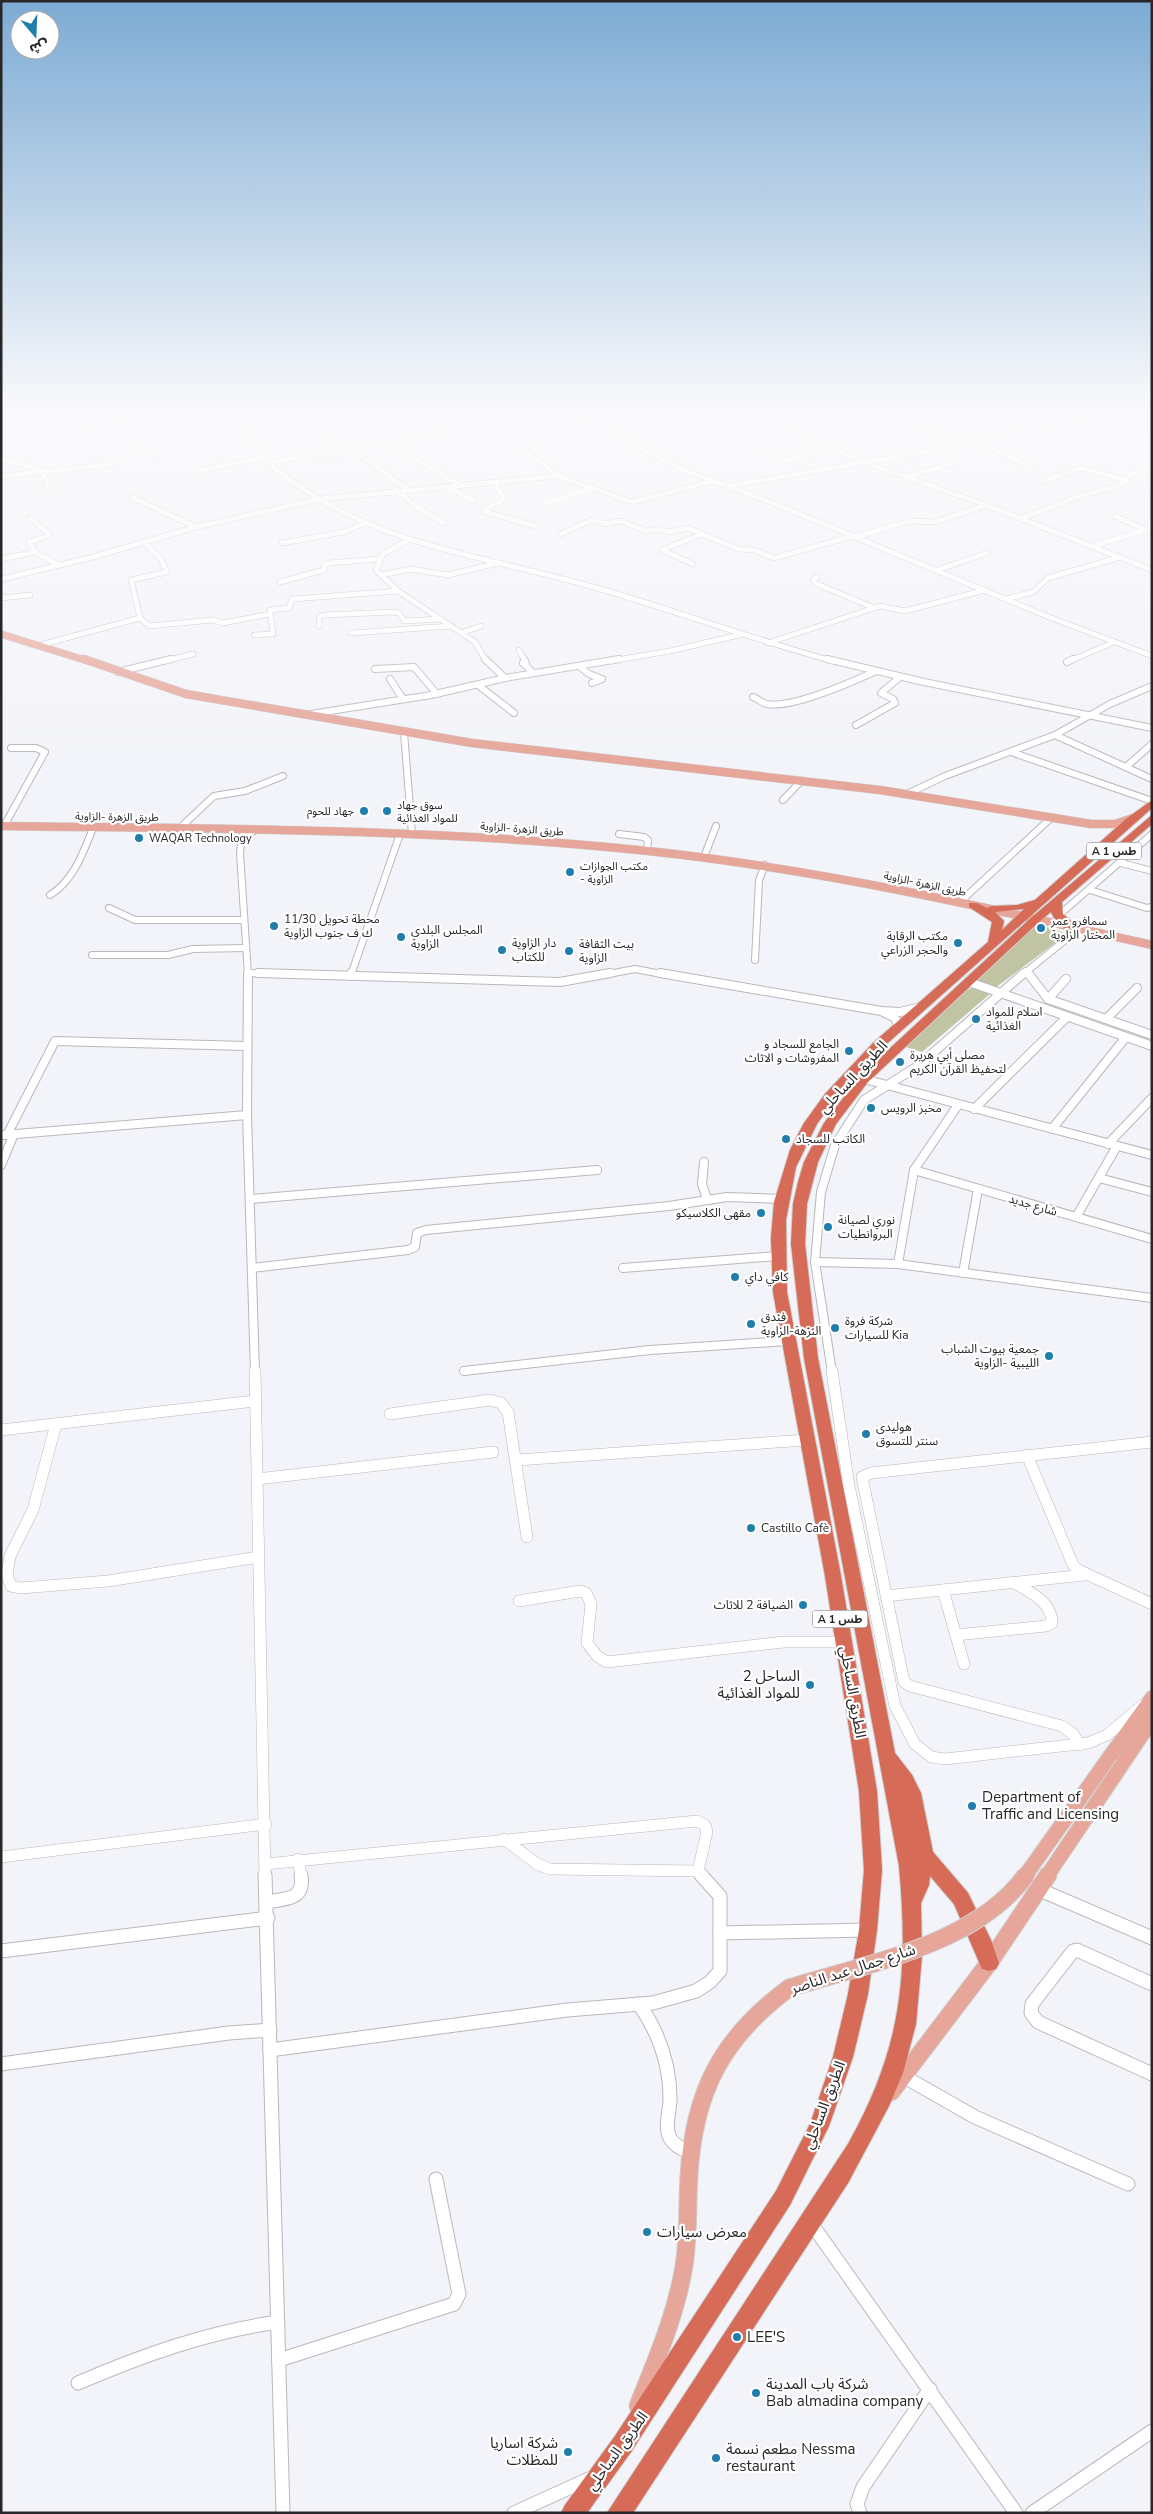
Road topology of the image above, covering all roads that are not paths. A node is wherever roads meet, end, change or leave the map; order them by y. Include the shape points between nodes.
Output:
1 (43, 529) edge
2 (188, 529) edge
3 (350, 529) edge
4 (381, 529) edge
5 (572, 529) edge
6 (641, 529) edge
7 (656, 529) edge
8 (659, 529) edge
9 (682, 529) edge
10 (691, 529) edge
11 (836, 529) edge
12 (881, 529) edge
13 (1051, 529) edge
14 (1149, 529) edge
15 (561, 534) dead end
16 (702, 534) junction
17 (855, 537) junction
18 (408, 540) junction
19 (144, 542) junction
20 (282, 543) dead end
21 (1093, 546) junction
22 (35, 552) junction
23 (987, 553) dead end
24 (1121, 557) junction
25 (1, 559) edge
26 (379, 559) junction
27 (498, 563) junction
28 (1152, 563) edge
29 (693, 564) dead end
30 (58, 565) junction
31 (1142, 566) junction
32 (936, 570) junction
33 (1152, 570) edge
34 (381, 575) junction
35 (817, 577) dead end
36 (2, 579) edge
37 (280, 582) dead end
38 (398, 590) junction
39 (985, 590) junction
40 (30, 595) dead end
41 (1, 598) edge
42 (1006, 599) junction
43 (874, 608) junction
44 (270, 614) junction
45 (140, 618) junction
46 (440, 619) junction
47 (319, 626) dead end
48 (451, 626) junction
49 (481, 626) dead end
50 (461, 632) junction
51 (351, 633) dead end
52 (1, 634) edge
53 (254, 635) dead end
54 (741, 635) junction
55 (1114, 642) junction
56 (768, 643) junction
57 (44, 644) junction
58 (519, 650) dead end
59 (193, 654) dead end
60 (1152, 656) edge
61 (1068, 662) dead end
62 (579, 666) junction
63 (375, 669) dead end
64 (876, 671) junction
65 (118, 672) junction
66 (534, 673) junction
67 (900, 677) junction
68 (505, 678) junction
69 (390, 679) dead end
70 (592, 682) dead end
71 (478, 685) junction
72 (1152, 686) edge
73 (436, 694) junction
74 (753, 697) dead end
75 (403, 699) junction
76 (514, 713) dead end
77 (305, 715) junction
78 (1090, 717) junction
79 (856, 725) dead end
80 (1152, 728) edge
81 (404, 732) junction
82 (1055, 735) junction
83 (1152, 744) edge
84 (11, 748) dead end
85 (1011, 752) junction
86 (1126, 767) junction
87 (283, 776) dead end
88 (1152, 779) edge
89 (801, 781) junction
90 (907, 794) junction
91 (783, 800) dead end
92 (1152, 802) edge
93 (1052, 817) junction
94 (1152, 818) edge
95 (1091, 824) junction
96 (3, 826) edge
97 (716, 826) dead end
98 (93, 828) junction
99 (184, 829) junction
100 (254, 831) junction
101 (1145, 831) edge
102 (400, 834) junction
103 (412, 834) junction
104 (619, 834) dead end
105 (1112, 837) junction
106 (647, 850) junction
107 (704, 857) junction
108 (1121, 863) junction
109 (765, 865) junction
110 (1152, 871) edge
111 (1090, 890) junction
112 (50, 894) dead end
113 (960, 902) junction
114 (1038, 902) junction
115 (973, 905) junction
116 (1152, 907) edge
117 (109, 908) dead end
118 (992, 909) junction
119 (1057, 909) junction
120 (1029, 918) junction
121 (244, 920) junction
122 (1076, 928) junction
123 (993, 943) junction
124 (1152, 945) edge
125 (246, 948) junction
126 (92, 955) dead end
127 (755, 960) dead end
128 (1026, 971) junction
129 (248, 972) junction
130 (350, 976) junction
131 (1066, 979) dead end
132 (969, 982) junction
133 (1137, 988) dead end
134 (999, 993) junction
135 (1048, 999) junction
136 (922, 1007) junction
137 (881, 1011) junction
138 (1067, 1017) junction
139 (1106, 1019) junction
140 (899, 1028) junction
141 (1152, 1035) edge
142 (1126, 1037) junction
143 (247, 1046) junction
144 (1152, 1046) edge
145 (864, 1079) junction
146 (885, 1085) junction
147 (1152, 1098) edge
148 (958, 1105) junction
149 (974, 1109) junction
150 (247, 1115) junction
151 (1052, 1129) junction
152 (8, 1135) edge
153 (1113, 1145) junction
154 (4, 1153) edge
155 (1152, 1155) edge
156 (704, 1162) dead end
157 (1, 1165) edge
158 (597, 1170) dead end
159 (914, 1170) junction
160 (1099, 1178) junction
161 (978, 1189) junction
162 (1152, 1192) edge
163 (250, 1199) junction
164 (707, 1199) junction
165 (781, 1199) junction
166 (1076, 1217) junction
167 (1152, 1239) edge
168 (777, 1256) junction
169 (815, 1262) junction
170 (898, 1264) junction
171 (252, 1268) junction
172 (623, 1268) dead end
173 (963, 1272) junction
174 (1151, 1300) edge
175 (788, 1340) junction
176 (464, 1371) dead end
177 (255, 1401) junction
178 (390, 1414) dead end
179 (56, 1424) junction
180 (1, 1430) edge
181 (807, 1440) junction
182 (1152, 1442) edge
183 (493, 1452) dead end
184 (1027, 1455) junction
185 (518, 1460) junction
186 (257, 1479) junction
187 (527, 1537) dead end
188 (258, 1558) junction
189 (1086, 1575) junction
190 (1013, 1582) junction
191 (943, 1590) junction
192 (886, 1596) junction
193 (519, 1601) dead end
194 (1152, 1604) edge
195 (956, 1635) junction
196 (844, 1642) junction
197 (964, 1664) dead end
198 (1150, 1700) edge
199 (1152, 1720) edge
200 (1080, 1745) junction
201 (887, 1755) junction
202 (266, 1824) junction
203 (504, 1839) junction
204 (924, 1855) junction
205 (1, 1857) edge
206 (298, 1859) junction
207 (266, 1864) junction
208 (698, 1870) junction
209 (1038, 1889) junction
210 (268, 1902) junction
211 (912, 1903) junction
212 (268, 1918) junction
213 (868, 1930) junction
214 (720, 1933) junction
215 (1152, 1938) edge
216 (1, 1951) edge
217 (989, 1963) junction
218 (1152, 1984) edge
219 (639, 2004) junction
220 (270, 2030) junction
221 (270, 2050) junction
222 (1, 2064) edge
223 (1152, 2074) edge
224 (903, 2076) junction
225 (877, 2109) junction
226 (692, 2154) junction
227 (436, 2180) dead end
228 (1128, 2184) dead end
229 (810, 2222) junction
230 (278, 2322) junction
231 (279, 2360) junction
232 (78, 2383) dead end
233 (930, 2389) junction
234 (1152, 2431) edge
235 (623, 2444) junction
236 (600, 2474) junction
237 (283, 2513) edge
238 (514, 2513) edge
239 (573, 2513) edge
240 (619, 2513) edge
241 (860, 2513) edge
242 (1016, 2513) edge
243 (1032, 2513) edge

1 - 22 street via 50,535 29,542
2 - 19 street
3 - 20 street
4 - 18 street
5 - 15 street
6 - 7 street
8 - 9 street via 669,532
10 - 16 street
11 - 17 street
12 - 17 street
13 - 21 street
14 - 21 street via 1135,536
16 - 17 street via 738,549 754,550 774,558
16 - 29 street via 662,550
17 - 32 street
18 - 26 street
18 - 27 street
19 - 30 street
19 - 45 street via 167,572 132,579
21 - 24 street
22 - 25 street
22 - 30 street
23 - 32 street
24 - 31 street
24 - 42 street via 1048,578 1033,592
26 - 34 street via 376,568
26 - 37 street via 325,564 324,570
27 - 34 street via 448,575 412,569
27 - 54 street via 605,590
28 - 31 street
30 - 36 street
31 - 33 street
32 - 39 street
34 - 38 street
35 - 43 street via 815,583
38 - 44 street via 292,599 290,607 271,609
38 - 46 street
39 - 42 street
39 - 43 street via 905,611 886,606
40 - 41 street
42 - 55 street
43 - 56 street
44 - 45 street via 223,623 203,620 153,626
44 - 53 street via 273,634
45 - 57 street
46 - 47 street via 404,621 399,613 394,612 324,614 319,617
46 - 48 street
48 - 50 street
48 - 51 street
49 - 50 street
50 - 68 street via 475,642 486,661
52 - 57 main road
54 - 56 street
54 - 62 street
55 - 60 street
55 - 61 street
56 - 64 street
57 - 65 main road
58 - 66 street via 526,662 515,664 523,663
59 - 65 street
62 - 66 street
62 - 70 street via 602,679
63 - 73 street via 414,667
64 - 67 street
64 - 74 street via 840,687 781,703 768,704
65 - 77 main road via 195,696
66 - 68 street
67 - 78 street
67 - 79 street via 882,693 895,703
68 - 71 street
69 - 75 street
71 - 73 street
71 - 76 street
72 - 78 street via 1110,704
73 - 75 street
75 - 77 street
77 - 81 main road
78 - 80 street
78 - 82 street
81 - 89 main road via 547,753
81 - 103 street
82 - 85 street
82 - 86 street
83 - 86 street
84 - 96 street via 36,748 45,752
85 - 90 street
85 - 92 street
86 - 88 street
87 - 99 street via 245,791 214,796 188,818 183,824
89 - 90 main road
89 - 91 street
90 - 93 main road
92 - 101 highway, الطريق الساحلي / A 1 طس
93 - 95 main road
93 - 113 street
94 - 101 highway, الطريق الساحلي / A 1 طس
95 - 101 main road via 1115,824
95 - 105 main road via 1108,831
96 - 98 main road, طريق الزهرة -الزاوية
97 - 107 street
98 - 99 main road, طريق الزهرة -الزاوية
98 - 112 street via 63,885
99 - 100 main road, طريق الزهرة -الزاوية
100 - 102 main road, طريق الزهرة -الزاوية
100 - 121 street via 242,836 240,844
101 - 105 highway, الطريق الساحلي / A 1 طس
101 - 108 street
101 - 119 highway, الطريق الساحلي / A 1 طس
102 - 103 main road, طريق الزهرة -الزاوية
102 - 130 street
103 - 106 main road, طريق الزهرة -الزاوية
104 - 106 street via 644,837 648,840
105 - 114 highway, الطريق الساحلي / A 1 طس
106 - 107 main road, طريق الزهرة -الزاوية
107 - 109 main road, طريق الزهرة -الزاوية
108 - 110 street
108 - 111 street
109 - 113 main road, طريق الزهرة -الزاوية
109 - 127 street via 758,890
111 - 116 street
111 - 119 street
113 - 115 main road, طريق الزهرة -الزاوية
114 - 118 highway via 1017,908
114 - 120 highway, الطريق الساحلي / A 1 طس
115 - 118 main road, طريق الزهرة -الزاوية
115 - 123 highway via 998,922
117 - 121 street via 134,920
118 - 120 main road, طريق الزهرة -الزاوية
119 - 120 highway, الطريق الساحلي / A 1 طس
119 - 122 highway
120 - 122 main road, طريق الزهرة -الزاوية
120 - 123 highway, الطريق الساحلي / A 1 طس
120 - 132 highway, الطريق الساحلي / A 1 طس
121 - 125 street
122 - 124 main road, طريق الزهرة -الزاوية
122 - 128 street
123 - 136 highway, الطريق الساحلي / A 1 طس
125 - 126 street via 193,949 168,955
125 - 129 street
128 - 134 street
128 - 135 street
129 - 130 street
129 - 143 street
130 - 137 street via 560,982 635,969
131 - 135 street
132 - 134 street
132 - 145 highway, الطريق الساحلي / A 1 طس
133 - 139 street
134 - 138 street
134 - 146 street via 918,1066
135 - 139 street
136 - 137 street via 900,1012
136 - 140 highway, الطريق الساحلي / A 1 طس
137 - 140 street via 894,1018
138 - 142 street
138 - 149 street
139 - 141 street
140 - 165 highway, الطريق الساحلي / A 1 طس via 830,1097 810,1124 796,1151
142 - 144 street
142 - 151 street
143 - 150 street
143 - 152 street via 55,1040
145 - 146 street
145 - 201 highway, الطريق الساحلي / A 1 طس via 830,1123 811,1162 800,1204 798,1244 811,1358
146 - 148 street
146 - 169 street via 859,1107 835,1145 821,1192
147 - 153 street
148 - 149 street
148 - 159 street
149 - 151 street
150 - 152 street
150 - 163 street
151 - 153 street
152 - 154 street
153 - 155 street
153 - 160 street
154 - 157 street
156 - 164 street via 702,1184
158 - 163 street
159 - 161 street, شارع جديد
159 - 170 street
160 - 162 street
160 - 166 street
161 - 166 street, شارع جديد
161 - 173 street
163 - 171 street
164 - 165 street
164 - 171 street via 669,1206 426,1230 417,1233 415,1246 408,1250
165 - 168 highway, الطريق الساحلي / A 1 طس
166 - 167 street, شارع جديد
168 - 172 street
168 - 175 highway, الطريق الساحلي / A 1 طس
169 - 170 street
169 - 200 street via 849,1486 895,1706 905,1728 922,1751 938,1759
170 - 173 street
171 - 177 street
173 - 174 street
175 - 176 street via 650,1350
175 - 181 highway, الطريق الساحلي / A 1 طس
177 - 179 street
177 - 186 street
178 - 185 street via 490,1400 500,1402 508,1412
179 - 180 street
179 - 188 street via 33,1510 10,1556 7,1575 11,1586 21,1588 108,1581
181 - 185 street
181 - 196 highway, الطريق الساحلي / A 1 طس
182 - 184 street
183 - 186 street
184 - 189 street via 1073,1565
184 - 192 street via 864,1474 862,1482
185 - 187 street
186 - 188 street
188 - 202 street
189 - 190 street
189 - 194 street
190 - 191 street
190 - 195 street via 1044,1602 1053,1618 1052,1623
191 - 192 street
191 - 195 street
192 - 200 street via 904,1682 1062,1726
193 - 196 street via 580,1591 586,1594 591,1604 587,1643 600,1659 607,1662 769,1642
195 - 197 street
196 - 213 highway, الطريق الساحلي / A 1 طس via 865,1761 871,1822 873,1870
198 - 200 street via 1107,1735
198 - 226 main road, شارع جمال عبد الناصر, bridge via 1022,1881 985,1916 931,1944 789,1988 758,2010 716,2064 702,2101
199 - 209 main road
201 - 204 highway via 912,1793
201 - 211 highway, الطريق الساحلي / A 1 طس via 903,1833
202 - 205 street
202 - 207 street
203 - 206 street
203 - 208 street via 537,1864 550,1869
203 - 208 street via 697,1822 705,1825 706,1832
204 - 211 highway via 920,1885
204 - 217 highway via 961,1900
206 - 207 street
206 - 210 street via 300,1891 293,1897
207 - 210 street
208 - 214 street via 720,1896
209 - 215 street
209 - 217 main road
210 - 212 street
211 - 225 highway, الطريق الساحلي / A 1 طس via 912,1977 905,2025 901,2047
212 - 216 street
212 - 220 street
213 - 214 street
213 - 235 highway, الطريق الساحلي / A 1 طس via 851,2028 819,2126 783,2198
214 - 219 street via 720,1970 715,1980 671,1999
217 - 224 main road
218 - 223 street via 1077,1950 1072,1951 1032,2004 1031,2013 1038,2022
219 - 221 street via 587,2007
219 - 226 street via 654,2023 663,2048 670,2081 670,2137 675,2145
220 - 221 street
220 - 222 street
221 - 230 street
224 - 225 main road
224 - 228 street via 975,2117
225 - 229 highway, الطريق الساحلي / A 1 طس via 838,2180
226 - 235 main road, شارع جمال عبد الناصر via 680,2288 656,2361
227 - 231 street via 459,2294 454,2304
229 - 233 street
229 - 240 highway, الطريق الساحلي / A 1 طس
230 - 231 street
230 - 232 street via 248,2325 196,2340
231 - 237 street
233 - 241 street via 863,2487 857,2504
233 - 242 street
234 - 243 street
235 - 236 highway, الطريق الساحلي / A 1 طس
236 - 238 street
236 - 239 highway, الطريق الساحلي / A 1 طس

